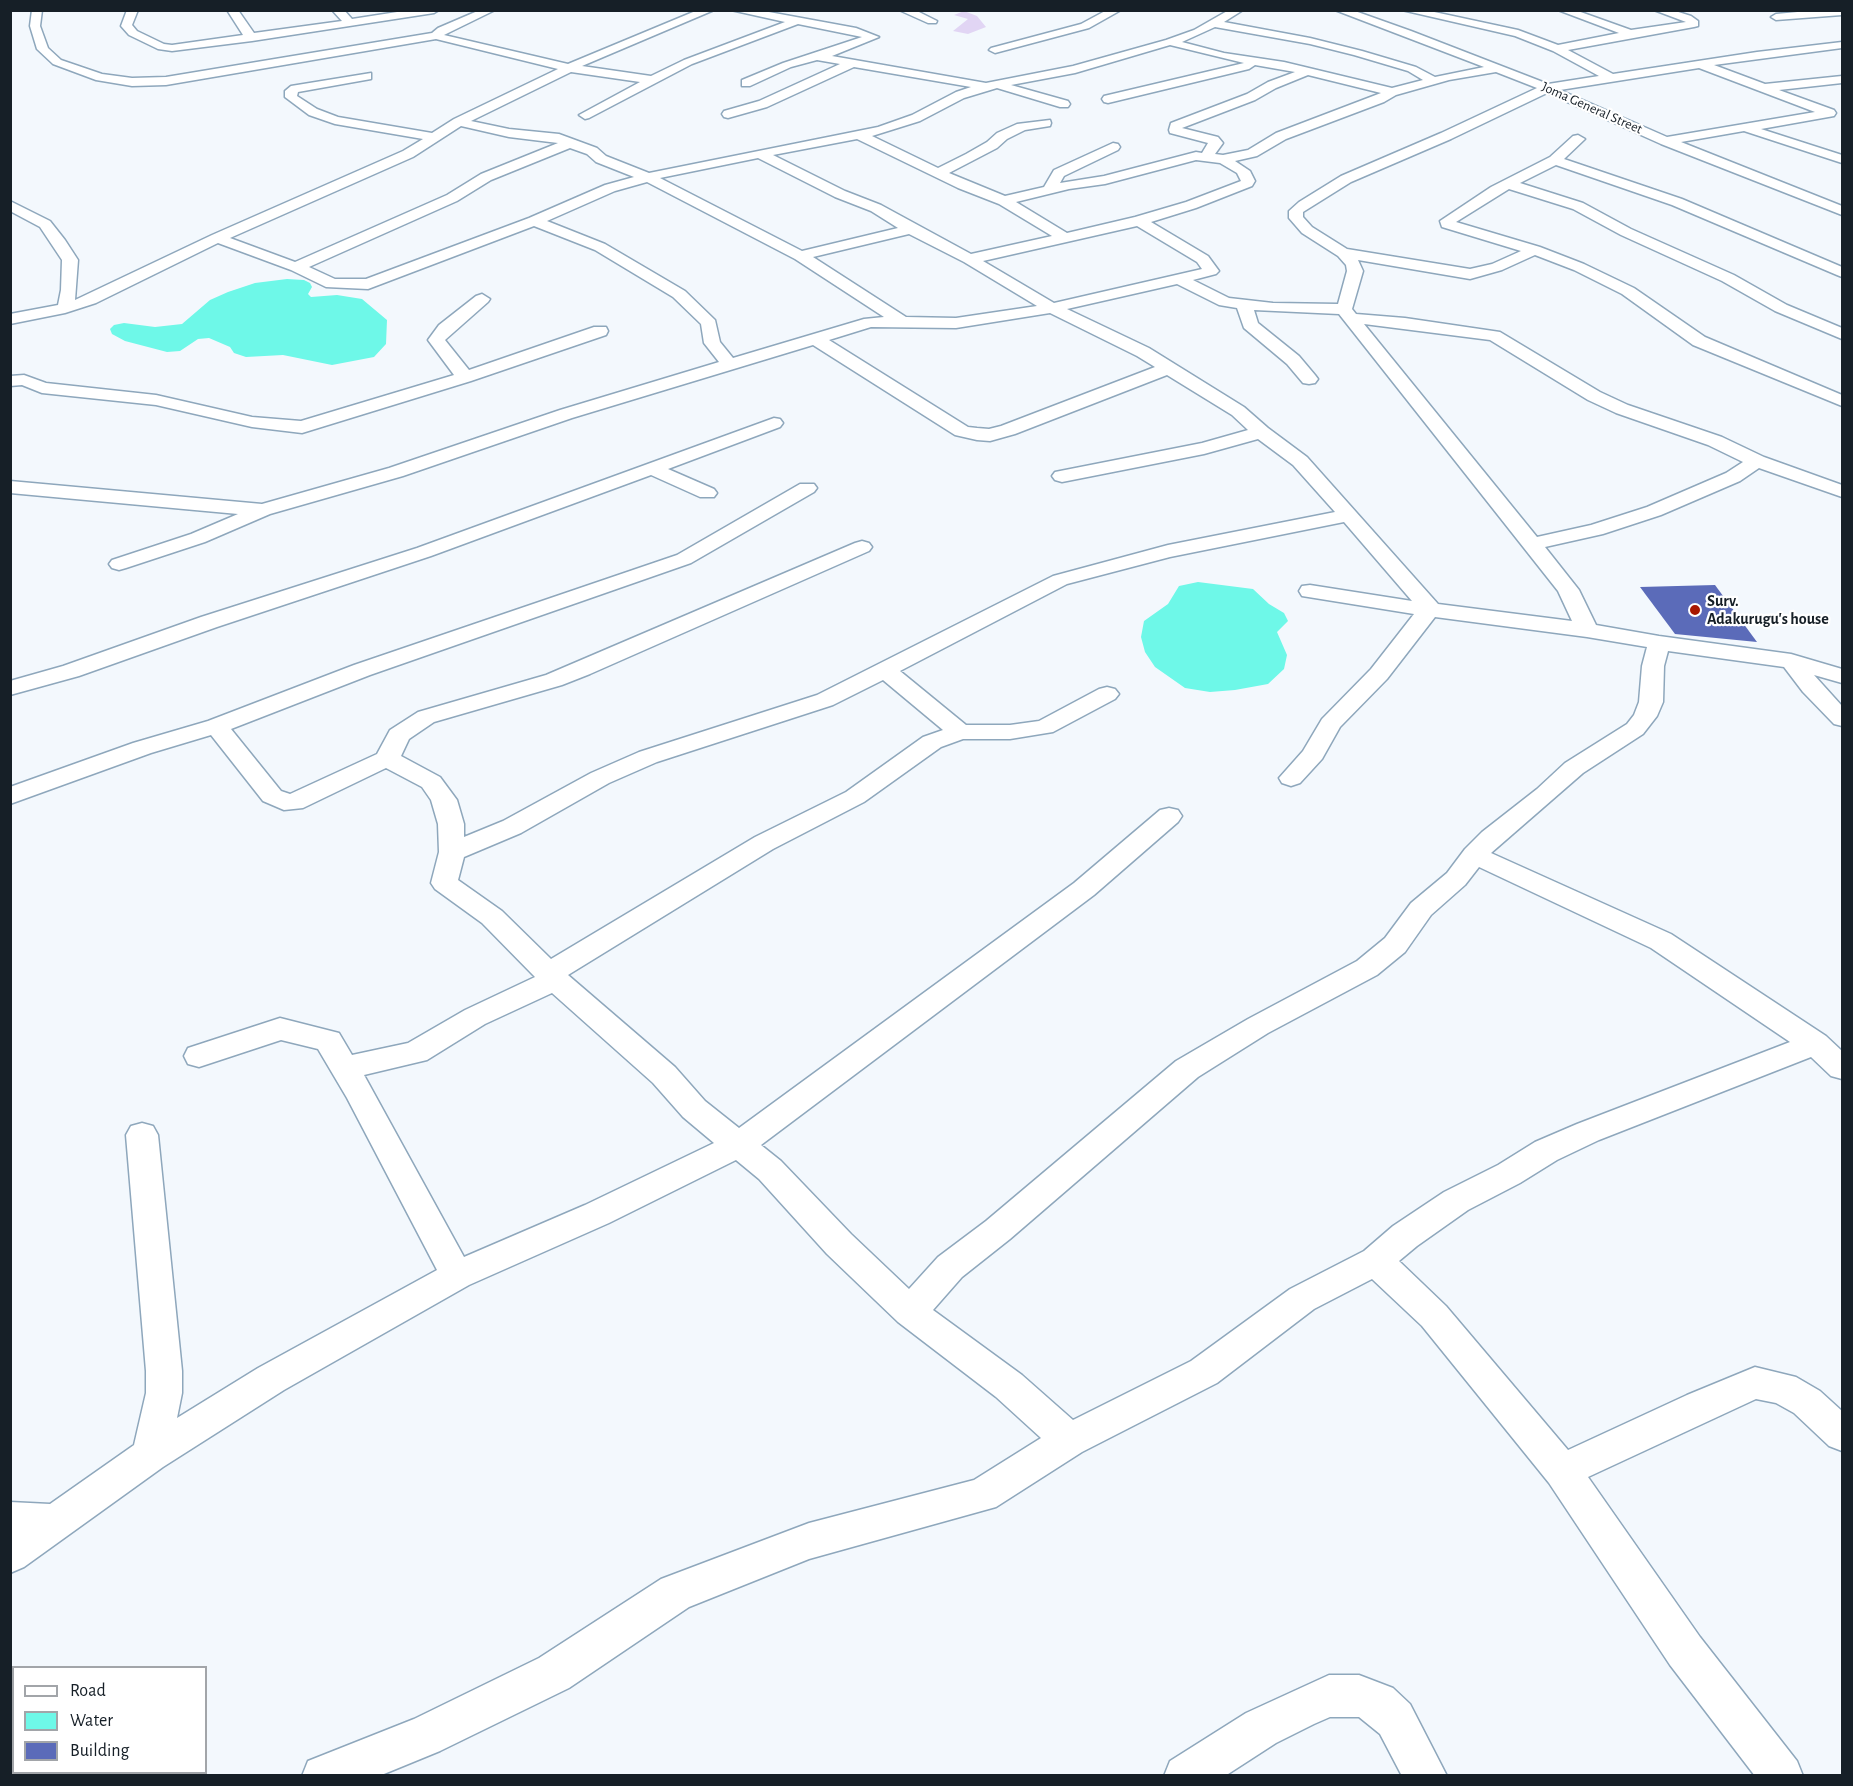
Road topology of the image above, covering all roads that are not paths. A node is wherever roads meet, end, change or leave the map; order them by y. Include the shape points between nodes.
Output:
1 (37, 10) edge
2 (134, 10) edge
3 (232, 10) edge
4 (434, 10) edge
5 (457, 10) edge
6 (709, 10) edge
7 (736, 10) edge
8 (904, 10) edge
9 (1116, 10) edge
10 (1238, 10) edge
11 (1340, 10) edge
12 (1407, 10) edge
13 (1563, 10) edge
14 (1659, 10) edge
15 (338, 11) edge
16 (487, 12) edge
17 (1842, 12) edge
18 (1776, 17) dead end
19 (796, 21) junction
20 (932, 21) dead end
21 (350, 23) junction
22 (1216, 24) junction
23 (1629, 34) junction
24 (436, 36) junction
25 (252, 38) junction
26 (1170, 42) junction
27 (1842, 45) edge
28 (1557, 49) junction
29 (995, 50) dead end
30 (818, 57) junction
31 (1252, 62) junction
32 (852, 63) junction
33 (1699, 64) junction
34 (569, 69) junction
35 (1495, 69) junction
36 (1306, 72) junction
37 (367, 76) dead end
38 (1610, 77) junction
39 (1842, 79) edge
40 (652, 80) junction
41 (1434, 81) junction
42 (746, 83) dead end
43 (993, 85) junction
44 (1547, 88) junction
45 (1762, 88) junction
46 (1392, 92) junction
47 (1108, 99) dead end
48 (1064, 104) dead end
49 (1836, 113) edge
50 (728, 114) dead end
51 (585, 115) dead end
52 (459, 122) junction
53 (1045, 123) dead end
54 (1745, 127) junction
55 (860, 135) junction
56 (433, 137) junction
57 (1578, 140) dead end
58 (1666, 141) junction
59 (570, 143) junction
60 (1113, 147) dead end
61 (760, 154) junction
62 (1207, 155) junction
63 (1223, 159) junction
64 (1842, 159) edge
65 (1555, 160) junction
66 (937, 173) junction
67 (647, 177) junction
68 (1509, 184) junction
69 (1049, 190) junction
70 (1004, 201) junction
71 (10, 205) edge
72 (1842, 211) edge
73 (534, 221) junction
74 (1139, 221) junction
75 (910, 229) junction
76 (217, 238) junction
77 (1066, 238) junction
78 (1535, 250) junction
79 (1343, 253) junction
80 (800, 256) junction
81 (969, 259) junction
82 (296, 267) junction
83 (1842, 272) edge
84 (1178, 278) junction
85 (482, 299) dead end
86 (1244, 305) junction
87 (65, 308) junction
88 (1052, 308) junction
89 (1347, 314) junction
90 (10, 319) edge
91 (902, 322) junction
92 (600, 331) dead end
93 (1842, 334) edge
94 (814, 338) junction
95 (730, 365) junction
96 (1169, 368) junction
97 (465, 378) junction
98 (1309, 379) dead end
99 (10, 381) edge
100 (1842, 400) edge
101 (774, 423) dead end
102 (1261, 432) junction
103 (1757, 461) junction
104 (651, 468) junction
105 (1062, 476) dead end
106 (10, 487) edge
107 (807, 488) dead end
108 (1842, 491) edge
109 (707, 493) dead end
110 (263, 510) junction
111 (1349, 515) junction
112 (1533, 544) junction
113 (862, 547) dead end
114 (119, 564) dead end
115 (1310, 591) dead end
116 (1430, 609) junction
117 (1587, 630) junction
118 (1659, 643) junction
119 (1791, 661) junction
120 (885, 670) junction
121 (1842, 676) edge
122 (10, 688) edge
123 (1107, 694) dead end
124 (1842, 719) edge
125 (216, 726) junction
126 (960, 732) junction
127 (387, 759) junction
128 (1291, 778) dead end
129 (10, 796) edge
130 (1169, 816) dead end
131 (452, 852) junction
132 (1474, 855) junction
133 (552, 977) junction
134 (1815, 1044) junction
135 (200, 1056) dead end
136 (344, 1068) junction
137 (1842, 1068) edge
138 (142, 1135) dead end
139 (738, 1145) junction
140 (1376, 1261) junction
141 (457, 1275) junction
142 (910, 1312) junction
143 (1842, 1434) edge
144 (1069, 1440) junction
145 (150, 1455) junction
146 (1562, 1471) junction
147 (10, 1520) edge
148 (57, 1522) junction
149 (10, 1554) edge
150 (323, 1776) edge
151 (1185, 1776) edge
152 (1426, 1776) edge
153 (1782, 1776) edge

1 - 24 street via 35,26 43,49 57,62 100,77 132,81 166,81
2 - 25 street via 126,26 162,47
3 - 25 street
4 - 21 street
5 - 16 street
6 - 34 street
7 - 19 street
8 - 20 street
9 - 29 street via 1085,26
10 - 22 street
11 - 35 street, Joma General Street
12 - 28 street via 1507,30
13 - 23 street
14 - 23 street via 1694,24
15 - 21 street
16 - 24 street
17 - 18 street
19 - 30 street via 873,37
19 - 40 street via 712,51
21 - 25 street
22 - 26 street
22 - 41 street via 1329,46 1412,69
23 - 28 street
24 - 34 street
26 - 31 street
26 - 43 street via 1075,69
27 - 33 street
28 - 38 street
30 - 32 street
30 - 42 street via 787,65
31 - 36 street
31 - 47 street
32 - 43 street
32 - 50 street via 763,104
33 - 38 street
33 - 45 street
34 - 40 street
34 - 52 street
35 - 41 street
35 - 44 street, Joma General Street
36 - 46 street
36 - 62 street via 1176,126 1181,132 1213,140 1216,143
37 - 56 street via 296,89 291,91 291,97 335,120
38 - 44 street
39 - 45 street
40 - 51 street
41 - 46 street
43 - 48 street
43 - 55 street via 960,95 896,126
44 - 58 street, Joma General Street
44 - 79 street via 1346,179 1296,211 1296,218 1307,230
45 - 49 street
46 - 63 street via 1281,135 1252,153
49 - 54 street
52 - 56 street
52 - 59 street
53 - 66 street via 1002,136 971,158
54 - 58 street
54 - 64 street
55 - 61 street
55 - 66 street
56 - 76 street via 408,154
57 - 65 street
58 - 72 street, Joma General Street
59 - 67 street
59 - 82 street via 486,177 452,198
60 - 69 street via 1059,173
61 - 67 street
61 - 75 street via 840,195 876,208
62 - 63 street
62 - 69 street
63 - 74 street via 1244,171 1247,183
65 - 68 street
65 - 83 street via 1677,202
66 - 70 street
67 - 73 street via 610,188
67 - 80 street
68 - 78 street via 1447,224
68 - 93 street via 1578,206 1728,278 1781,308
69 - 70 street
70 - 77 street
71 - 87 street via 45,224 70,260
73 - 82 street via 368,284 332,284
73 - 95 street via 600,247 679,294 709,322 712,343
74 - 77 street
74 - 84 street via 1210,266 1211,271
75 - 80 street
75 - 81 street
76 - 82 street
76 - 87 street via 90,300
77 - 81 street
78 - 79 street via 1470,274
78 - 100 street via 1628,291 1699,340
79 - 89 street via 1355,271
80 - 91 street
81 - 88 street
84 - 86 street via 1211,297
84 - 88 street
85 - 97 street via 436,340
86 - 89 street
86 - 98 street via 1250,325 1293,360
87 - 90 street
88 - 91 street via 965,322
88 - 96 street
89 - 103 street via 1494,336 1594,396 1715,441
89 - 112 street
91 - 94 street via 870,322
92 - 97 street
94 - 95 street
94 - 96 street via 962,431 977,434 1008,430
95 - 110 street via 566,414 396,472
96 - 102 street via 1238,411
97 - 99 street via 302,427 252,422 156,400
101 - 104 street
102 - 105 street via 1204,448
102 - 111 street via 1300,461
103 - 108 street
103 - 112 street via 1733,477 1654,511 1596,530
104 - 109 street
104 - 122 street via 434,548
106 - 110 street
107 - 125 street via 684,559 362,670
110 - 114 street via 198,538
111 - 116 street
111 - 120 street via 1168,551 1060,580
112 - 117 street via 1568,590
113 - 127 street via 554,680 426,717 399,735
115 - 116 street
116 - 117 street
116 - 128 street via 1379,674 1330,724 1313,754
117 - 118 street
118 - 119 street
118 - 132 street via 1651,702 1635,729 1574,768
119 - 121 street
119 - 124 street
120 - 126 street
120 - 131 street via 825,700 648,757 600,778 512,827
123 - 126 street via 1045,728
125 - 127 street via 272,796 284,802 294,802
125 - 129 street
126 - 133 street via 932,742 855,796 764,843
127 - 131 street via 431,782 444,800 451,824
130 - 139 street via 1084,889
131 - 133 street via 444,883 492,917
132 - 134 street via 1661,942
132 - 142 street via 1456,879 1421,909 1395,945 1376,961 1187,1069 950,1267
133 - 136 street via 416,1052
133 - 139 street
134 - 137 street
134 - 140 street via 1546,1151 1456,1201
135 - 136 street via 280,1029 328,1041
136 - 141 street
138 - 145 street via 164,1371 164,1393
139 - 141 street via 597,1214
139 - 142 street via 770,1170
140 - 144 street via 1302,1299 1204,1372
140 - 146 street via 1434,1316
141 - 145 street via 271,1379
142 - 144 street via 1009,1386
143 - 146 street via 1808,1402 1783,1388 1755,1383
144 - 150 street via 983,1495 809,1541 675,1593 554,1673 425,1736
145 - 148 street
146 - 153 street via 1685,1651
147 - 148 street
148 - 149 street
151 - 152 street via 1261,1728 1329,1696 1359,1696 1378,1703 1395,1719

